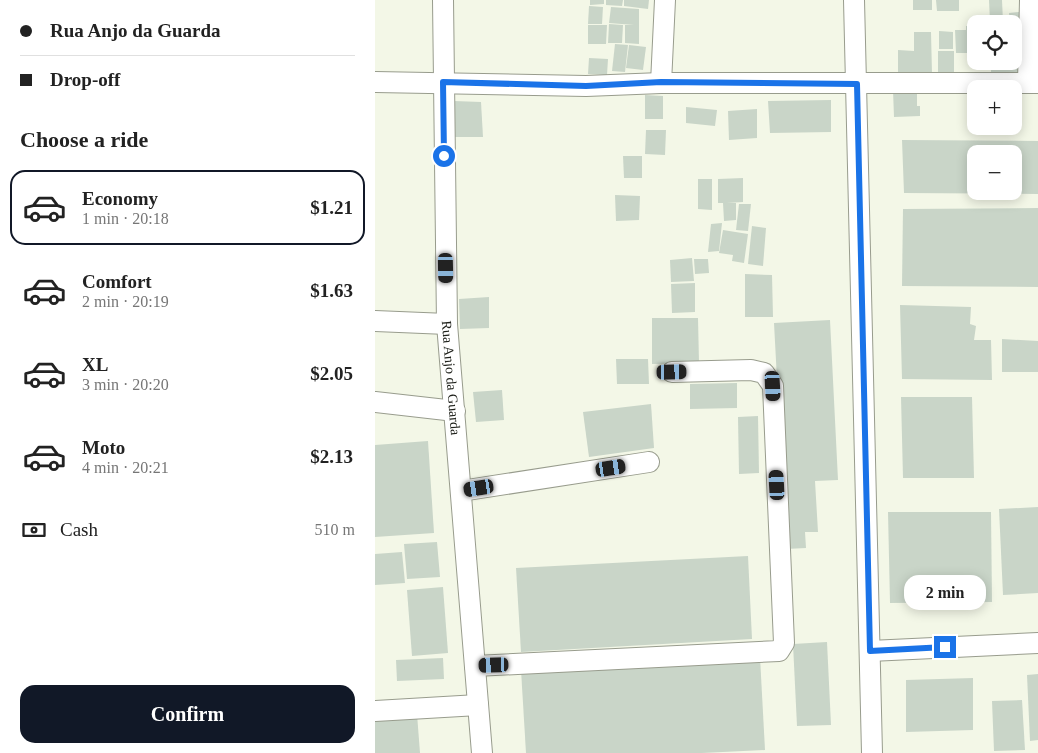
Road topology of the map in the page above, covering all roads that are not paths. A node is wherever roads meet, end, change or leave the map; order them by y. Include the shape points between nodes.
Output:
1 (443, 0) edge
2 (665, 0) edge
3 (855, 0) edge
4 (1030, 0) edge
5 (375, 82) edge
6 (443, 82) junction
7 (661, 82) junction
8 (1033, 82) edge
9 (857, 84) junction
10 (375, 321) edge
11 (447, 324) junction
12 (672, 372) dead end
13 (375, 402) edge
14 (455, 411) junction
15 (649, 462) dead end
16 (461, 490) junction
17 (1038, 643) edge
18 (870, 651) junction
19 (475, 666) junction
20 (478, 705) junction
21 (375, 711) edge
22 (482, 753) edge
23 (872, 753) edge

1 - 6 street, Rua Anjo da Guarda
2 - 7 street
3 - 9 street
4 - 8 street
5 - 6 street
6 - 7 street via 586,86
6 - 11 street, Rua Anjo da Guarda
7 - 9 street
8 - 9 street
9 - 18 street
10 - 11 street
11 - 14 street, Rua Anjo da Guarda
12 - 19 street via 751,370 764,373 773,386 784,643 779,651
13 - 14 street
14 - 16 street, Rua Anjo da Guarda
15 - 16 street
16 - 19 street, Rua Anjo da Guarda
17 - 18 street
18 - 23 street
19 - 20 street, Rua Anjo da Guarda
20 - 21 street
20 - 22 street, Rua Anjo da Guarda

